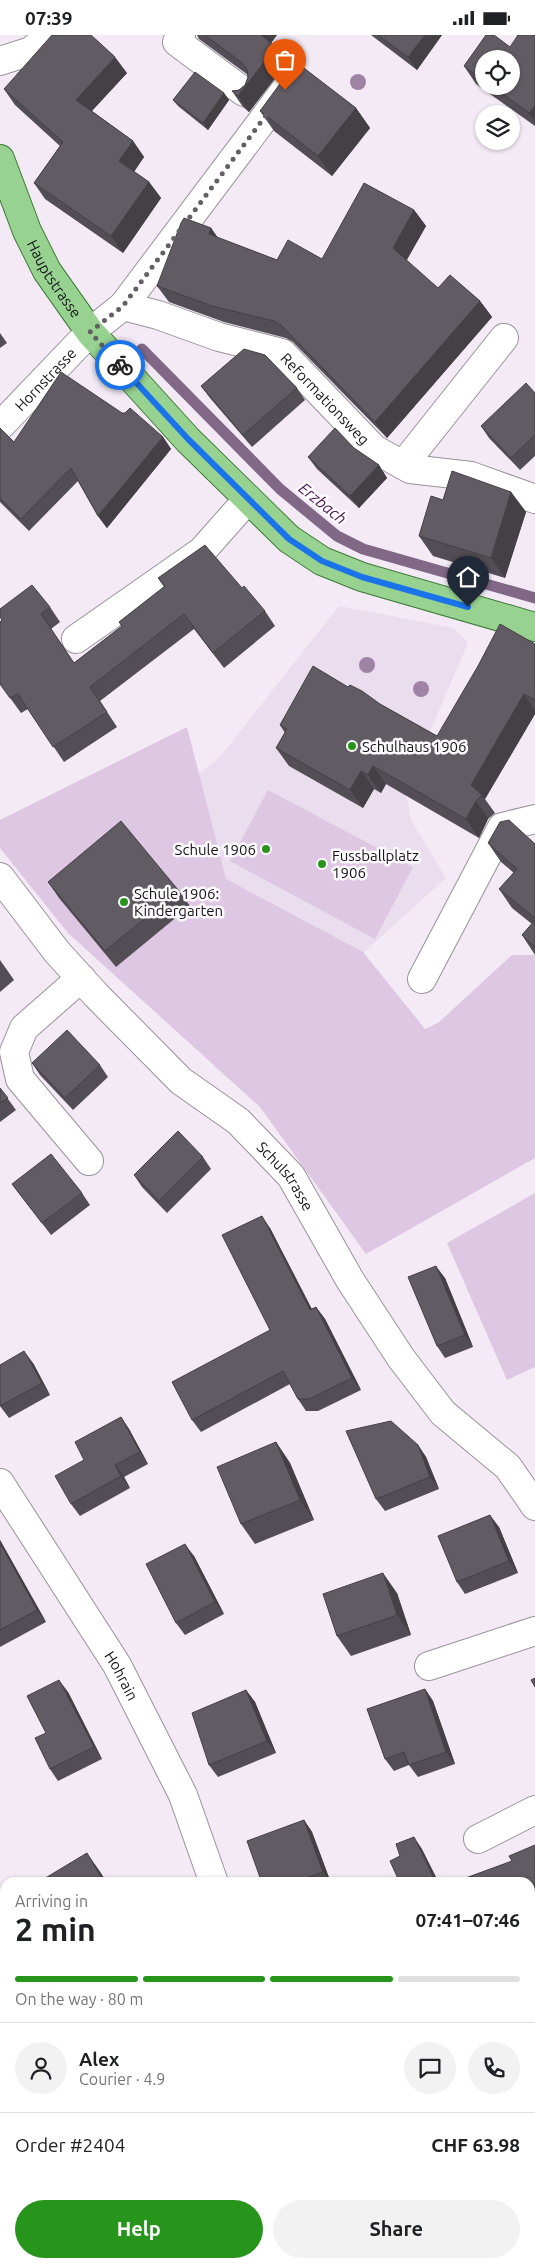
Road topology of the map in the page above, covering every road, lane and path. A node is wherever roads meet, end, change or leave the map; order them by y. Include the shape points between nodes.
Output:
1 (49, 35) edge
2 (181, 35) edge
3 (0, 61) edge
4 (296, 76) edge
5 (244, 92) edge
6 (0, 159) edge
7 (123, 306) junction
8 (90, 332) junction
9 (504, 338) dead end
10 (0, 426) edge
11 (403, 465) junction
12 (248, 499) junction
13 (535, 499) edge
14 (535, 627) edge
15 (76, 639) dead end
16 (535, 819) edge
17 (0, 877) edge
18 (81, 978) junction
19 (422, 979) dead end
20 (89, 1161) dead end
21 (0, 1483) edge
22 (535, 1506) edge
23 (535, 1631) edge
24 (429, 1667) dead end
25 (535, 1810) edge
26 (478, 1839) dead end
27 (212, 1877) edge

1 - 3 street via 31,51
2 - 5 street via 177,42
4 - 7 street
6 - 8 main road, Hauptstrasse via 27,231 47,271
7 - 8 street
7 - 11 street, Reformationsweg via 219,337 282,353 374,449
8 - 10 street, Hornstrasse
8 - 12 main road, Hauptstrasse
9 - 11 street
11 - 13 street, Reformationsweg via 410,469 471,476
12 - 14 main road, Hauptstrasse via 289,539 322,561 362,577
12 - 15 street via 202,551
16 - 19 street via 502,827
17 - 18 street, Schulstrasse
18 - 20 street via 24,1028 14,1052 20,1079
18 - 22 street, Schulstrasse via 181,1081 238,1121 291,1176 350,1280 401,1358 443,1413 508,1467
21 - 27 street, Hohrain via 117,1665 183,1795
23 - 24 street
25 - 26 street

